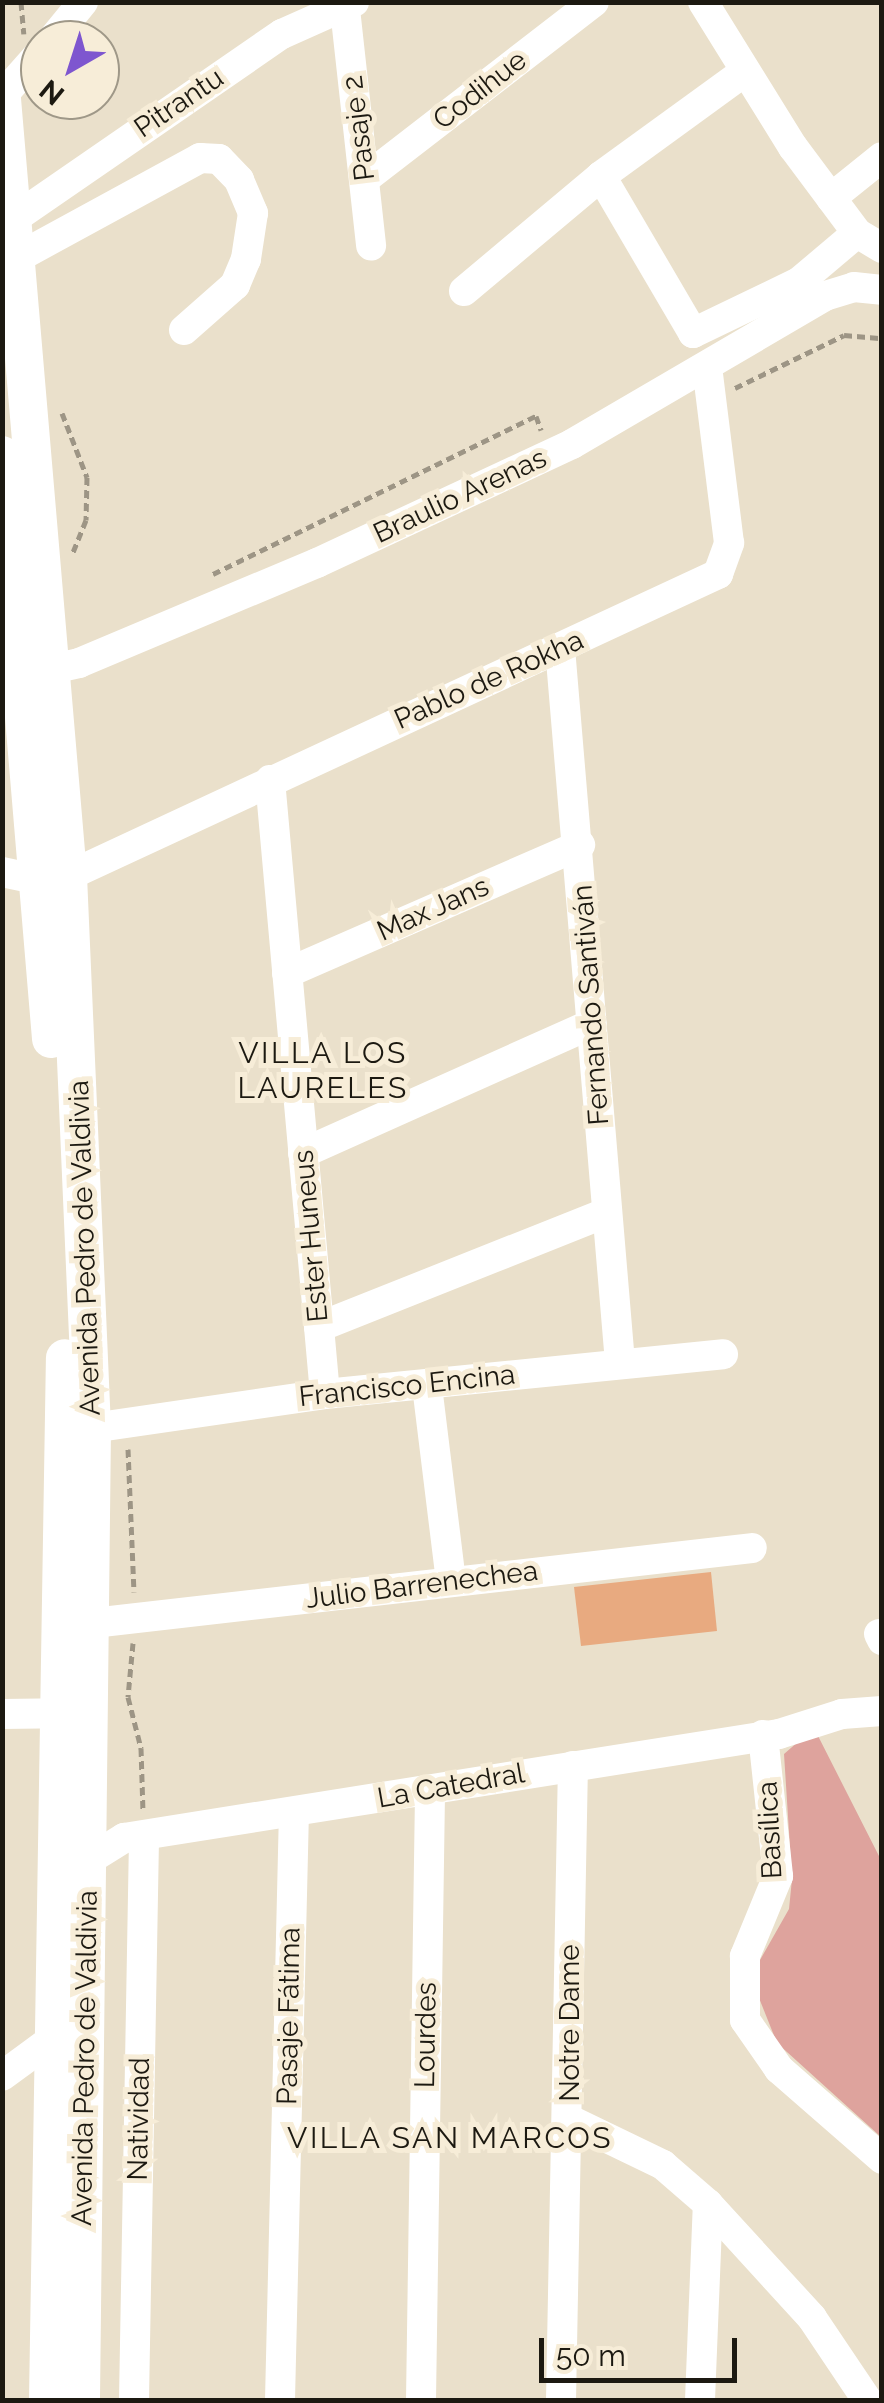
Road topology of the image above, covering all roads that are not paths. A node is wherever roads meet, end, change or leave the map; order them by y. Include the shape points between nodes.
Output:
1 (280, 2) edge
2 (594, 2) edge
3 (704, 2) edge
4 (349, 6) edge
5 (282, 34) junction
6 (742, 73) junction
7 (20, 77) edge
8 (2, 98) edge
9 (882, 157) edge
10 (602, 176) junction
11 (366, 178) junction
12 (831, 198) junction
13 (12, 220) junction
14 (869, 240) edge
15 (371, 246) dead end
16 (15, 259) junction
17 (464, 290) dead end
18 (882, 290) edge
19 (184, 330) dead end
20 (707, 366) junction
21 (2, 455) edge
22 (560, 648) junction
23 (20, 684) edge
24 (270, 780) junction
25 (580, 845) junction
26 (36, 876) edge
27 (287, 973) junction
28 (592, 1024) junction
29 (303, 1153) junction
30 (605, 1213) junction
31 (319, 1327) junction
32 (723, 1354) dead end
33 (620, 1362) junction
34 (428, 1386) junction
35 (325, 1394) junction
36 (92, 1428) junction
37 (752, 1548) dead end
38 (451, 1582) junction
39 (93, 1623) junction
40 (882, 1711) edge
41 (74, 1713) junction
42 (2, 1714) edge
43 (771, 1735) junction
44 (572, 1766) junction
45 (430, 1790) junction
46 (294, 1812) junction
47 (88, 1819) junction
48 (134, 1838) junction
49 (87, 1862) junction
50 (54, 2038) junction
51 (2, 2076) edge
52 (570, 2120) junction
53 (882, 2159) edge
54 (708, 2204) junction
55 (48, 2400) edge
56 (81, 2400) edge
57 (134, 2400) edge
58 (280, 2400) edge
59 (420, 2400) edge
60 (561, 2400) edge
61 (700, 2400) edge
62 (867, 2400) edge

1 - 5 street
2 - 11 street, Codihue
3 - 6 street
4 - 5 street, Pitrantu
4 - 11 street, Pasaje 2
5 - 13 street, Pitrantu
6 - 10 street
6 - 12 street
7 - 8 street
8 - 13 main road, Avenida Pedro de Valdivia
9 - 12 street
10 - 14 street via 693,333
10 - 17 street
11 - 15 street, Pasaje 2
12 - 14 street
13 - 16 main road, Avenida Pedro de Valdivia
16 - 19 street via 200,158 220,159 239,180 253,213 246,259 235,285
16 - 23 main road, Avenida Pedro de Valdivia
18 - 20 street, Braulio Arenas via 854,287 825,296
20 - 22 street, Pablo de Rokha via 729,543 725,565 712,578
20 - 23 street, Braulio Arenas via 572,444 406,521
21 - 23 main road, Avenida Pedro de Valdivia
22 - 24 street, Pablo de Rokha
22 - 25 street, Fernando Santiván
23 - 26 main road, Avenida Pedro de Valdivia
24 - 26 street, Pablo de Rokha
24 - 27 street, Ester Huneus
25 - 27 street, Max Jans
25 - 28 street, Fernando Santiván
26 - 36 main road, Avenida Pedro de Valdivia
26 - 41 main road, Avenida Pedro de Valdivia via 65,1342
27 - 29 street, Ester Huneus
28 - 29 street
28 - 30 street, Fernando Santiván
29 - 31 street, Ester Huneus
30 - 31 street
30 - 33 street, Fernando Santiván
31 - 35 street, Ester Huneus
32 - 33 street, Francisco Encina
33 - 34 street, Francisco Encina
34 - 35 street, Francisco Encina
34 - 38 street
35 - 36 street, Francisco Encina
36 - 39 main road, Avenida Pedro de Valdivia
37 - 38 street, Julio Barrenechea
38 - 39 street, Julio Barrenechea
39 - 41 main road, Avenida Pedro de Valdivia
40 - 43 street, La Catedral via 842,1714
41 - 42 street
41 - 47 main road, Avenida Pedro de Valdivia
41 - 50 main road, Avenida Pedro de Valdivia
43 - 44 street, La Catedral
43 - 53 street, Basílica via 778,1876 744,1956 745,2020 759,2048
44 - 45 street, La Catedral
44 - 52 street, Notre Dame
45 - 46 street, La Catedral
45 - 59 street, Lourdes
46 - 48 street, La Catedral
46 - 58 street, Pasaje Fátima
47 - 48 street
47 - 49 main road, Avenida Pedro de Valdivia
48 - 49 street, La Catedral
48 - 57 street, Natividad
49 - 56 main road, Avenida Pedro de Valdivia
50 - 51 street
50 - 55 main road, Avenida Pedro de Valdivia
52 - 54 street via 663,2166
52 - 60 street, Notre Dame
54 - 61 street
54 - 62 street via 812,2318

